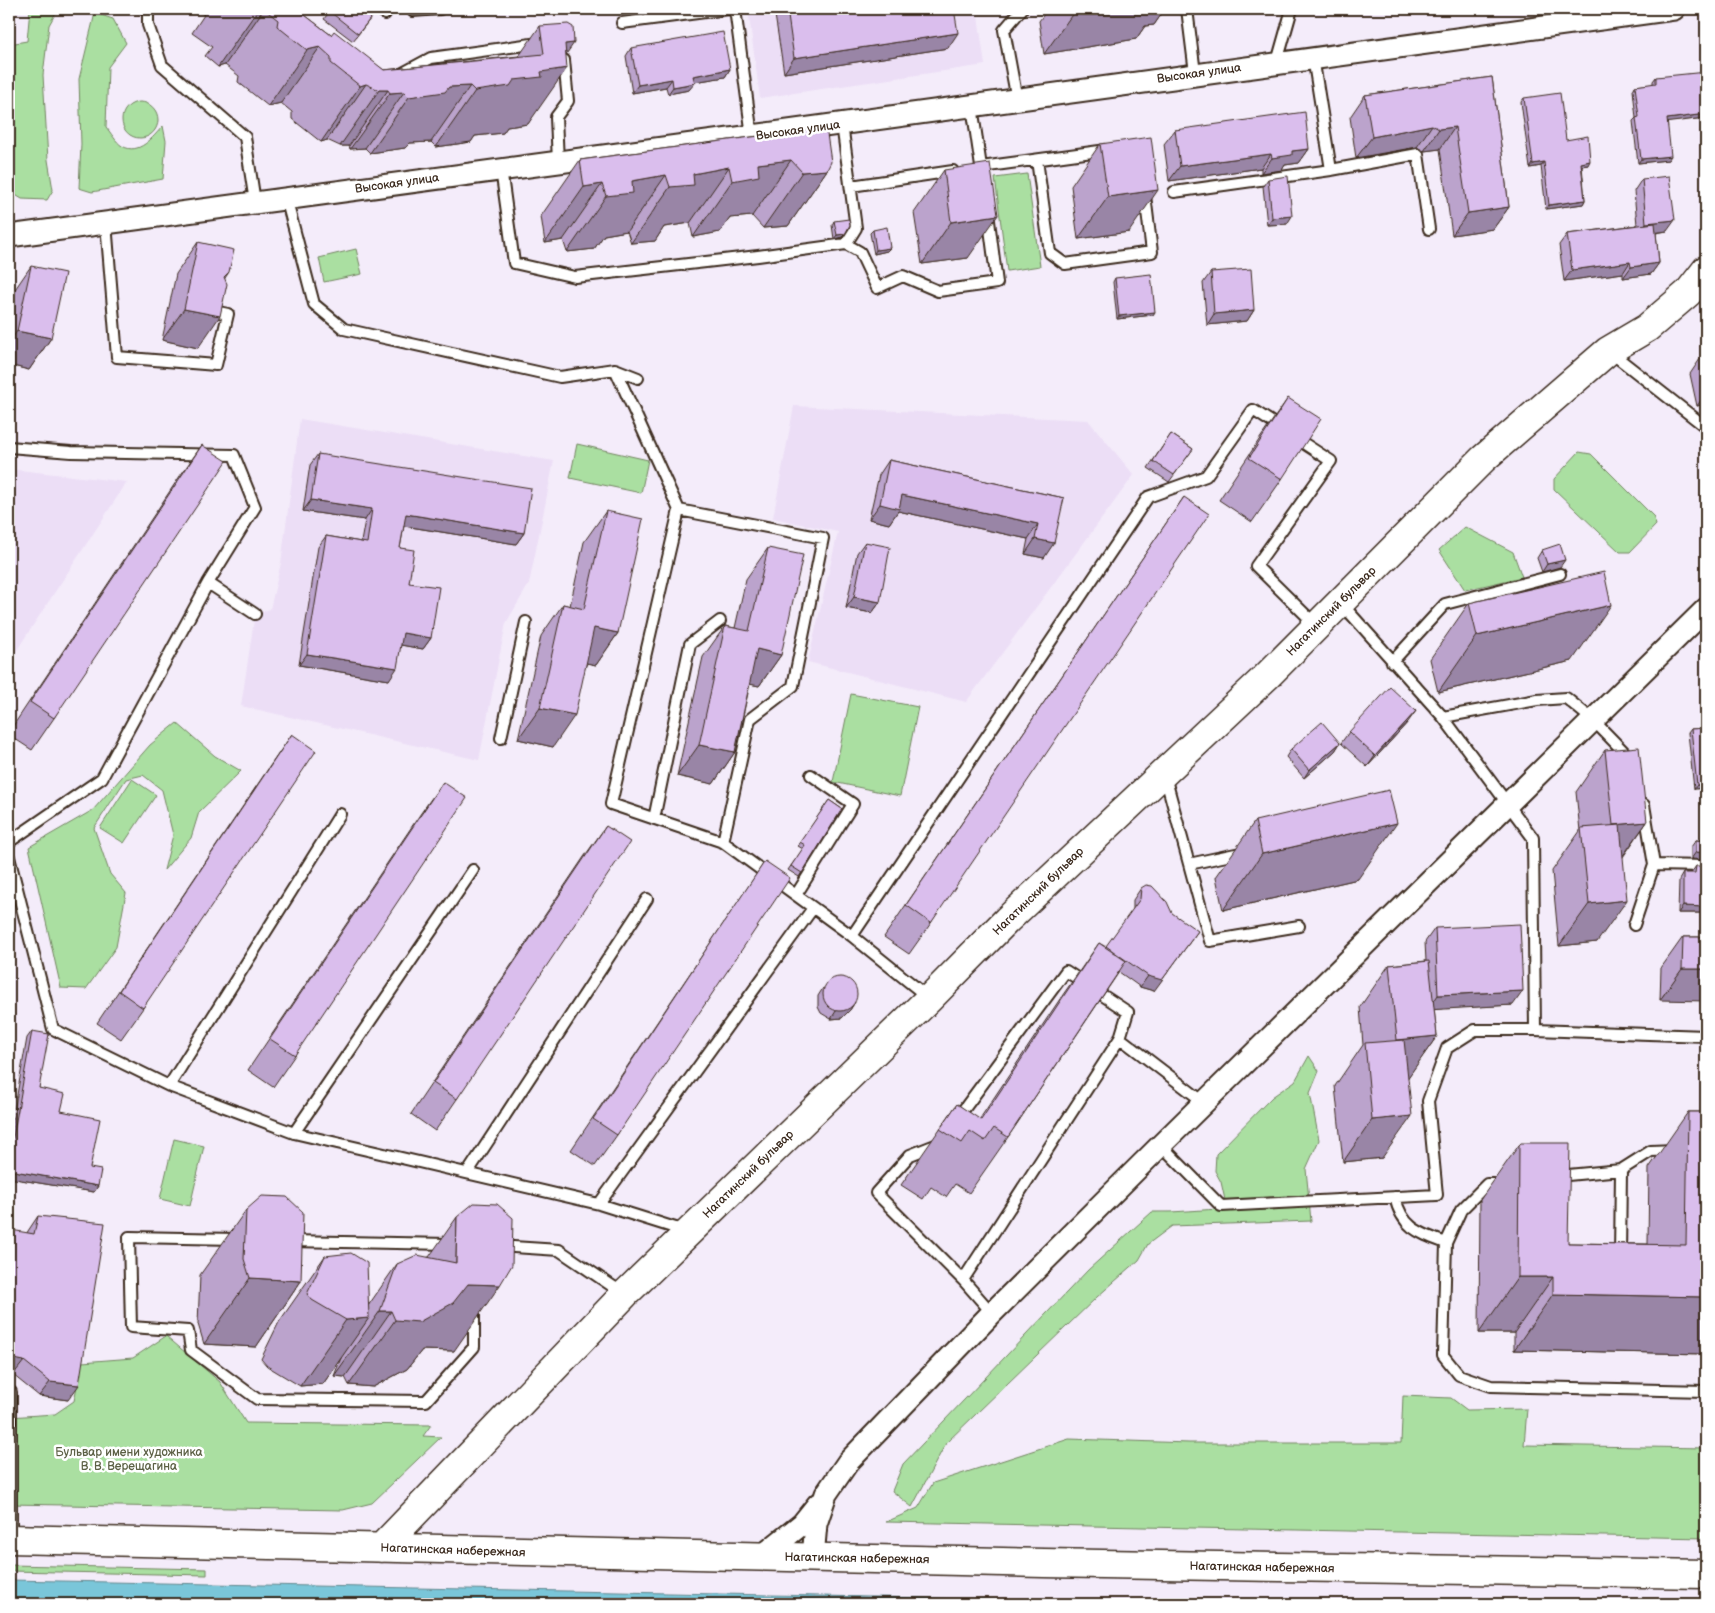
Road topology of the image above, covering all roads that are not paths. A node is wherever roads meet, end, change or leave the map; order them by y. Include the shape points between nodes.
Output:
1 (148, 9) edge
2 (412, 9) edge
3 (440, 9) edge
4 (728, 9) edge
5 (735, 9) edge
6 (1022, 9) edge
7 (1187, 9) edge
8 (1292, 9) edge
9 (1626, 9) edge
10 (1674, 9) edge
11 (622, 22) dead end
12 (1587, 22) junction
13 (552, 42) edge
14 (562, 49) edge
15 (1312, 57) junction
16 (1277, 62) junction
17 (1195, 74) junction
18 (395, 77) edge
19 (1016, 100) junction
20 (972, 106) junction
21 (842, 124) junction
22 (752, 136) junction
23 (1107, 150) edge
24 (1038, 160) junction
25 (558, 162) junction
26 (501, 169) junction
27 (1331, 170) junction
28 (975, 171) junction
29 (1143, 182) edge
30 (850, 186) junction
31 (1174, 192) dead end
32 (286, 198) junction
33 (255, 202) junction
34 (987, 206) edge
35 (106, 223) junction
36 (1429, 229) dead end
37 (9, 236) edge
38 (846, 244) junction
39 (1706, 270) edge
40 (209, 310) edge
41 (1608, 351) junction
42 (615, 369) junction
43 (638, 378) dead end
44 (1706, 422) edge
45 (9, 447) edge
46 (679, 510) junction
47 (1560, 574) dead end
48 (208, 583) junction
49 (1340, 602) junction
50 (1706, 609) edge
51 (254, 614) dead end
52 (720, 621) dead end
53 (526, 622) dead end
54 (1317, 626) junction
55 (1392, 662) junction
56 (1443, 717) junction
57 (1593, 720) junction
58 (501, 738) dead end
59 (1639, 767) edge
60 (1164, 772) junction
61 (811, 774) dead end
62 (1643, 796) edge
63 (1507, 804) junction
64 (340, 814) dead end
65 (654, 819) junction
66 (9, 842) edge
67 (723, 842) junction
68 (1256, 850) edge
69 (9, 858) edge
70 (1189, 864) junction
71 (1654, 865) junction
72 (1706, 866) edge
73 (472, 870) dead end
74 (796, 895) junction
75 (647, 899) dead end
76 (813, 908) junction
77 (1634, 924) dead end
78 (1298, 926) dead end
79 (852, 936) junction
80 (930, 999) junction
81 (1535, 1030) junction
82 (1706, 1036) edge
83 (1120, 1038) junction
84 (168, 1086) junction
85 (1205, 1103) junction
86 (294, 1133) junction
87 (1161, 1145) junction
88 (1688, 1150) edge
89 (1621, 1170) junction
90 (468, 1172) junction
91 (1552, 1180) edge
92 (1512, 1184) dead end
93 (1395, 1197) junction
94 (599, 1204) junction
95 (688, 1232) junction
96 (252, 1240) edge
97 (279, 1240) edge
98 (466, 1244) edge
99 (1446, 1244) junction
100 (485, 1245) edge
101 (1620, 1265) edge
102 (963, 1280) junction
103 (625, 1294) junction
104 (474, 1300) edge
105 (992, 1313) junction
106 (1706, 1391) edge
107 (11, 1392) dead end
108 (826, 1494) junction
109 (428, 1499) junction
110 (10, 1539) edge
111 (381, 1548) junction
112 (420, 1550) junction
113 (762, 1556) junction
114 (814, 1557) junction
115 (1706, 1574) edge

1 - 33 lane via 148,25 162,65 245,137
2 - 3 lane
4 - 11 lane
5 - 22 lane
6 - 19 lane via 1004,30
7 - 17 lane
8 - 16 lane
9 - 12 street, Высокая улица
10 - 12 street, Высокая улица
12 - 15 street, Высокая улица
13 - 18 lane via 431,58
14 - 25 lane via 568,101 556,117
15 - 16 street, Высокая улица
15 - 27 lane
16 - 17 street, Высокая улица
17 - 19 street, Высокая улица
19 - 20 street, Высокая улица
20 - 21 street, Высокая улица
20 - 28 lane
21 - 22 street, Высокая улица
21 - 30 lane
22 - 25 street, Высокая улица
23 - 24 lane
24 - 28 lane
24 - 29 lane via 1050,253 1064,264 1152,252
25 - 26 street, Высокая улица
26 - 32 street, Высокая улица
26 - 38 lane via 514,263 575,277
27 - 31 lane
27 - 36 lane via 1418,154
28 - 30 lane
30 - 38 lane via 856,228
32 - 33 street, Высокая улица
32 - 42 lane via 314,304 344,329 560,377
33 - 35 street, Высокая улица
34 - 38 lane via 997,283 938,291 903,276 877,288 860,252
35 - 37 street, Высокая улица
35 - 40 lane via 117,357 216,365 228,314
39 - 41 street, Нагатинский бульвар via 1688,293 1647,328
41 - 44 lane via 1702,424
41 - 49 street, Нагатинский бульвар via 1483,459
42 - 43 lane
42 - 46 lane
45 - 48 lane via 71,452 234,455 255,507
46 - 65 lane via 611,804
46 - 67 lane via 823,538 793,686 750,719
47 - 55 lane via 1445,604
48 - 51 lane
48 - 66 lane via 102,778
49 - 54 street, Нагатинский бульвар
49 - 55 lane
50 - 57 street
52 - 65 lane via 690,644
53 - 58 lane
54 - 60 street, Нагатинский бульвар
54 - 79 lane via 1256,566 1331,461 1253,410 1206,476 1148,497
55 - 56 lane
56 - 57 lane via 1566,698
56 - 63 lane
57 - 59 lane
57 - 63 street
60 - 70 lane
60 - 80 street, Нагатинский бульвар via 1007,920
61 - 74 lane via 854,804
62 - 71 lane
63 - 81 lane via 1533,838
63 - 85 street
64 - 84 lane
65 - 67 lane
67 - 74 lane
68 - 70 lane
69 - 84 lane via 54,1029
70 - 78 lane via 1210,942
71 - 72 lane
71 - 77 lane
73 - 86 lane
74 - 76 lane
75 - 90 lane
76 - 79 lane
76 - 94 lane
79 - 80 lane
80 - 95 street, Нагатинский бульвар
81 - 82 lane
81 - 93 lane via 1475,1030 1447,1048 1428,1101 1437,1195
83 - 85 lane
83 - 102 lane
83 - 102 lane via 1128,1012 1066,971 940,1143 910,1155 876,1193
84 - 86 lane
85 - 87 street
86 - 90 lane
87 - 93 lane via 1221,1206
87 - 105 street
88 - 89 lane via 1651,1151
89 - 91 lane
89 - 101 lane
90 - 94 lane
92 - 99 lane via 1487,1184 1461,1210
93 - 99 lane via 1398,1210 1416,1232
94 - 95 lane
95 - 103 street, Нагатинский бульвар
96 - 104 lane via 129,1237 131,1327 188,1331 191,1350 257,1399 426,1400 474,1347
97 - 98 lane
99 - 106 lane via 1444,1354 1459,1374 1491,1386
100 - 103 lane via 559,1250
102 - 105 lane
103 - 109 street, Нагатинский бульвар
105 - 108 street via 848,1462
107 - 110 lane
108 - 113 street via 802,1524
108 - 114 street via 816,1524
109 - 111 street
109 - 112 street, Нагатинский бульвар via 421,1518
110 - 111 street, Нагатинская набережная
111 - 112 street, Нагатинская набережная
112 - 113 street, Нагатинская набережная
113 - 114 street, Нагатинская набережная
114 - 115 street, Нагатинская набережная via 1044,1564

